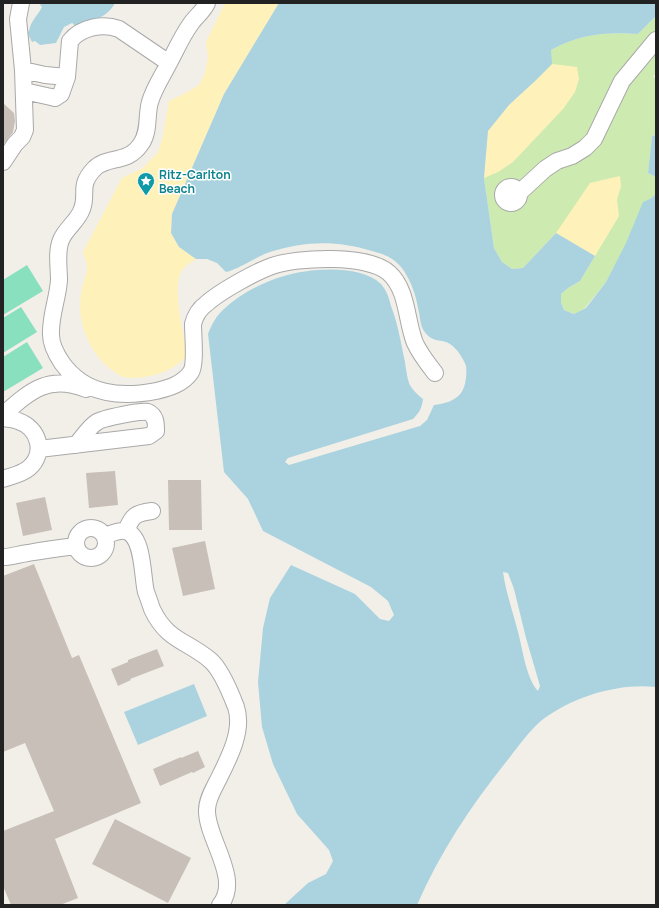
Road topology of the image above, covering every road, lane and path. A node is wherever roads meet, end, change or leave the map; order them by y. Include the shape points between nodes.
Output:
1 (21, 3) edge
2 (207, 3) edge
3 (656, 40) edge
4 (169, 63) junction
5 (23, 70) junction
6 (67, 77) junction
7 (24, 91) junction
8 (3, 162) edge
9 (519, 193) dead end
10 (435, 373) dead end
11 (73, 380) junction
12 (3, 417) edge
13 (76, 445) dead end
14 (39, 449) junction
15 (3, 479) edge
16 (152, 510) dead end
17 (126, 532) junction
18 (3, 557) edge
19 (220, 905) edge

1 - 5 lane via 18,19
2 - 4 lane via 188,27
3 - 9 lane via 622,81 594,139 586,148 545,169
4 - 6 lane via 119,29 112,26 94,27 77,34 70,41
4 - 11 lane via 150,100 146,135 142,142 128,156 101,163 90,174 84,185 82,210 60,245 59,281 51,334 55,352
5 - 6 lane
5 - 7 lane
6 - 7 lane via 61,94 55,98
7 - 8 lane via 24,134
10 - 11 lane via 416,344 403,298 396,280 389,273 382,267 368,263 313,259 272,266 205,304 193,324 194,366 191,373 160,396 128,402 116,401
11 - 12 lane via 35,388
12 - 14 lane via 18,420 28,426 36,437
13 - 14 lane
14 - 15 lane via 38,458 29,469
16 - 17 lane via 139,512 134,516
17 - 18 lane via 104,536 104,550 99,556 92,558 79,553 76,546
17 - 19 lane via 133,536 138,546 146,591 162,626 174,638 211,660 223,678 239,718 239,729 208,801 207,809 207,820 226,877 226,892

